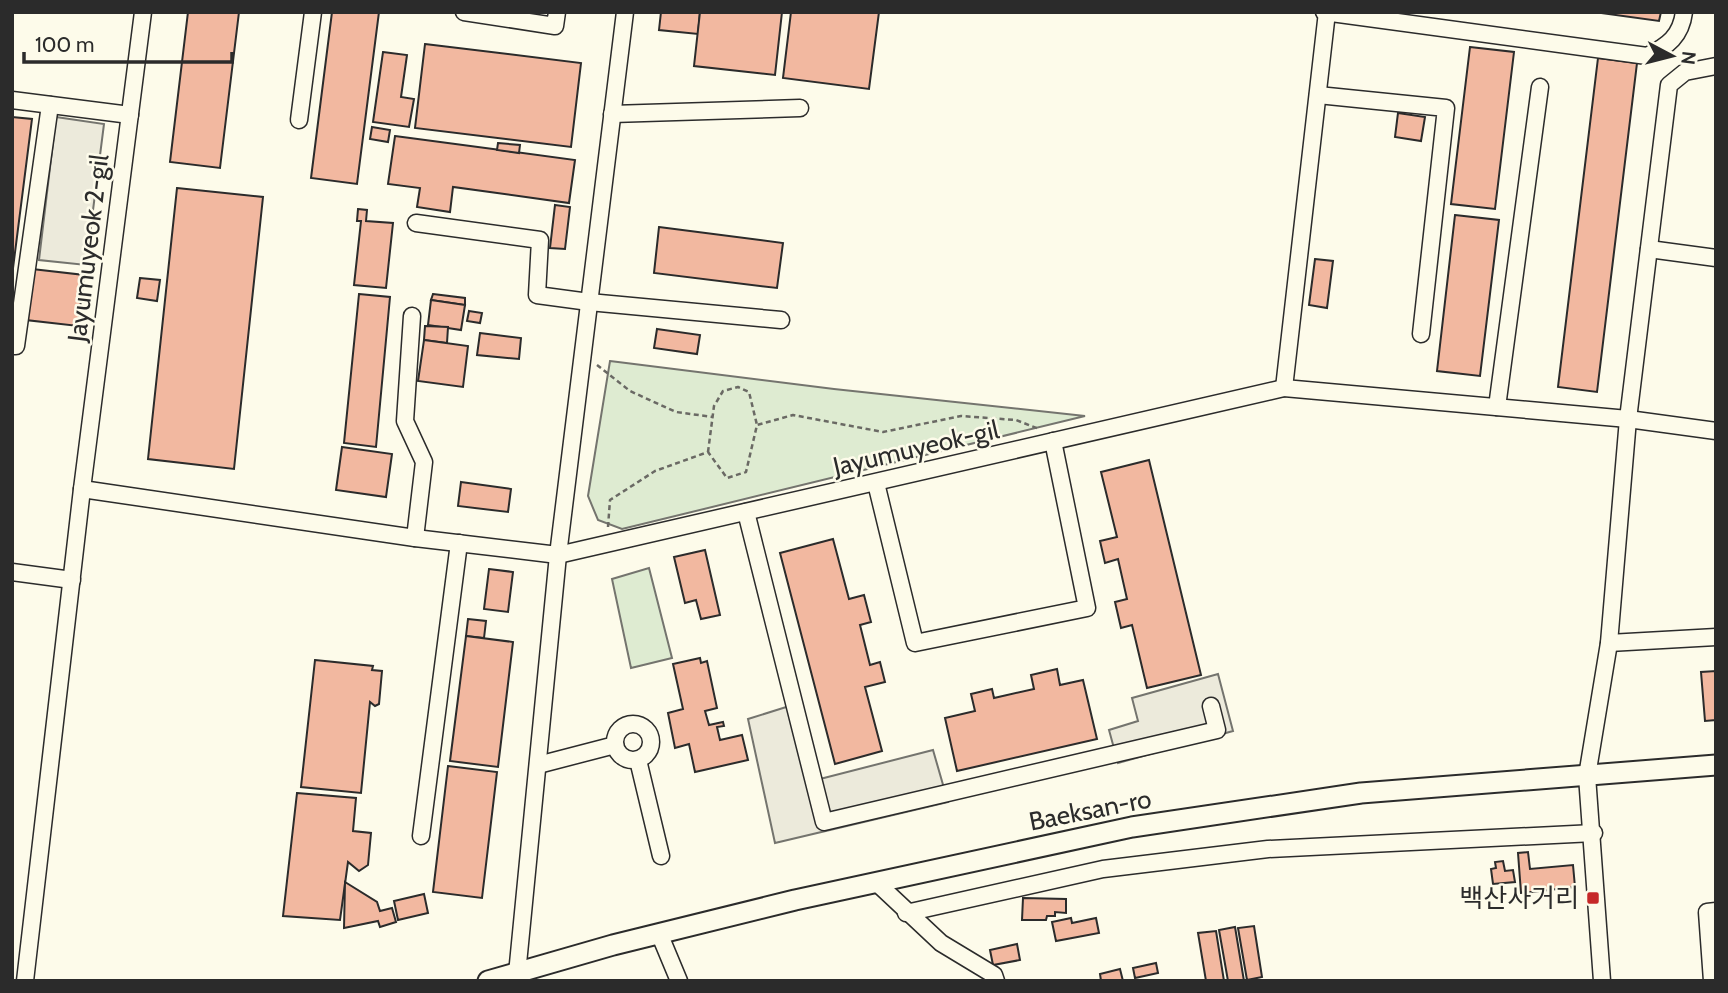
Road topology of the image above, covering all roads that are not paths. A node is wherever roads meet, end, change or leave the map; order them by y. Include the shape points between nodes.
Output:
1 (143, 12) edge
2 (313, 12) edge
3 (464, 12) edge
4 (557, 12) edge
5 (625, 12) edge
6 (1326, 12) edge
7 (1684, 12) edge
8 (1716, 66) edge
9 (1540, 87) dead end
10 (1318, 95) junction
11 (12, 100) edge
12 (50, 105) junction
13 (800, 108) dead end
14 (612, 114) junction
15 (130, 115) junction
16 (299, 120) dead end
17 (416, 223) dead end
18 (1649, 250) junction
19 (1716, 258) edge
20 (589, 302) junction
21 (412, 316) dead end
22 (781, 320) dead end
23 (1421, 334) dead end
24 (12, 346) edge
25 (1284, 388) junction
26 (1497, 407) junction
27 (1628, 419) junction
28 (1716, 431) edge
29 (1053, 442) junction
30 (876, 483) junction
31 (82, 489) junction
32 (747, 512) junction
33 (415, 538) junction
34 (459, 543) junction
35 (558, 555) junction
36 (12, 572) edge
37 (72, 580) junction
38 (1716, 637) edge
39 (1609, 643) junction
40 (1211, 706) dead end
41 (615, 746) junction
42 (638, 760) junction
43 (538, 765) junction
44 (1716, 765) edge
45 (1587, 776) junction
46 (1592, 833) junction
47 (421, 836) dead end
48 (661, 856) dead end
49 (877, 883) junction
50 (1716, 911) edge
51 (906, 913) junction
52 (659, 933) junction
53 (517, 974) junction
54 (25, 981) edge
55 (488, 981) edge
56 (679, 981) edge
57 (996, 981) edge
58 (1602, 981) edge
59 (1712, 981) edge

1 - 15 street, Jayumuyeok 2-gil
2 - 16 street
3 - 4 street via 555,26
5 - 14 street
6 - 7 street via 1647,56 1667,46 1682,28
6 - 10 street
8 - 18 street via 1685,72 1669,85
9 - 26 street
10 - 23 street via 1446,108
10 - 25 street
11 - 12 street
12 - 15 street
12 - 24 street via 16,346
13 - 14 street
14 - 20 street
15 - 31 street, Jayumuyeok 2-gil
17 - 20 street via 540,240 537,295
18 - 19 street
18 - 27 street
20 - 22 street
20 - 35 street
21 - 33 street via 405,421 424,462
25 - 26 street, Jayumuyeok-gil
25 - 29 street, Jayumuyeok-gil
26 - 27 street, Jayumuyeok-gil
27 - 28 street, Jayumuyeok-gil
27 - 39 street
29 - 30 street, Jayumuyeok-gil
29 - 30 street via 1087,608 915,643
30 - 32 street, Jayumuyeok-gil
31 - 33 street
31 - 37 street, Jayumuyeok 2-gil
32 - 35 street, Jayumuyeok-gil
32 - 40 street via 824,822 1217,730
33 - 34 street
34 - 35 street
34 - 47 street
35 - 43 street
36 - 37 street
37 - 54 street, Jayumuyeok 2-gil
38 - 39 street
39 - 45 street
41 - 42 street via 626,759
41 - 42 street via 617,734 625,726 642,726 650,735 651,747
41 - 43 street
42 - 48 street
43 - 53 street
44 - 45 main road, Baeksan-ro
45 - 46 street
45 - 49 main road, Baeksan-ro via 1361,793 1132,827
46 - 51 street via 1268,849 1103,869
46 - 58 street
49 - 51 street
49 - 52 main road, Baeksan-ro
50 - 59 street via 1707,912
51 - 57 street via 941,943 994,975
52 - 53 main road, Baeksan-ro
52 - 56 street
53 - 55 main road, Baeksan-ro

